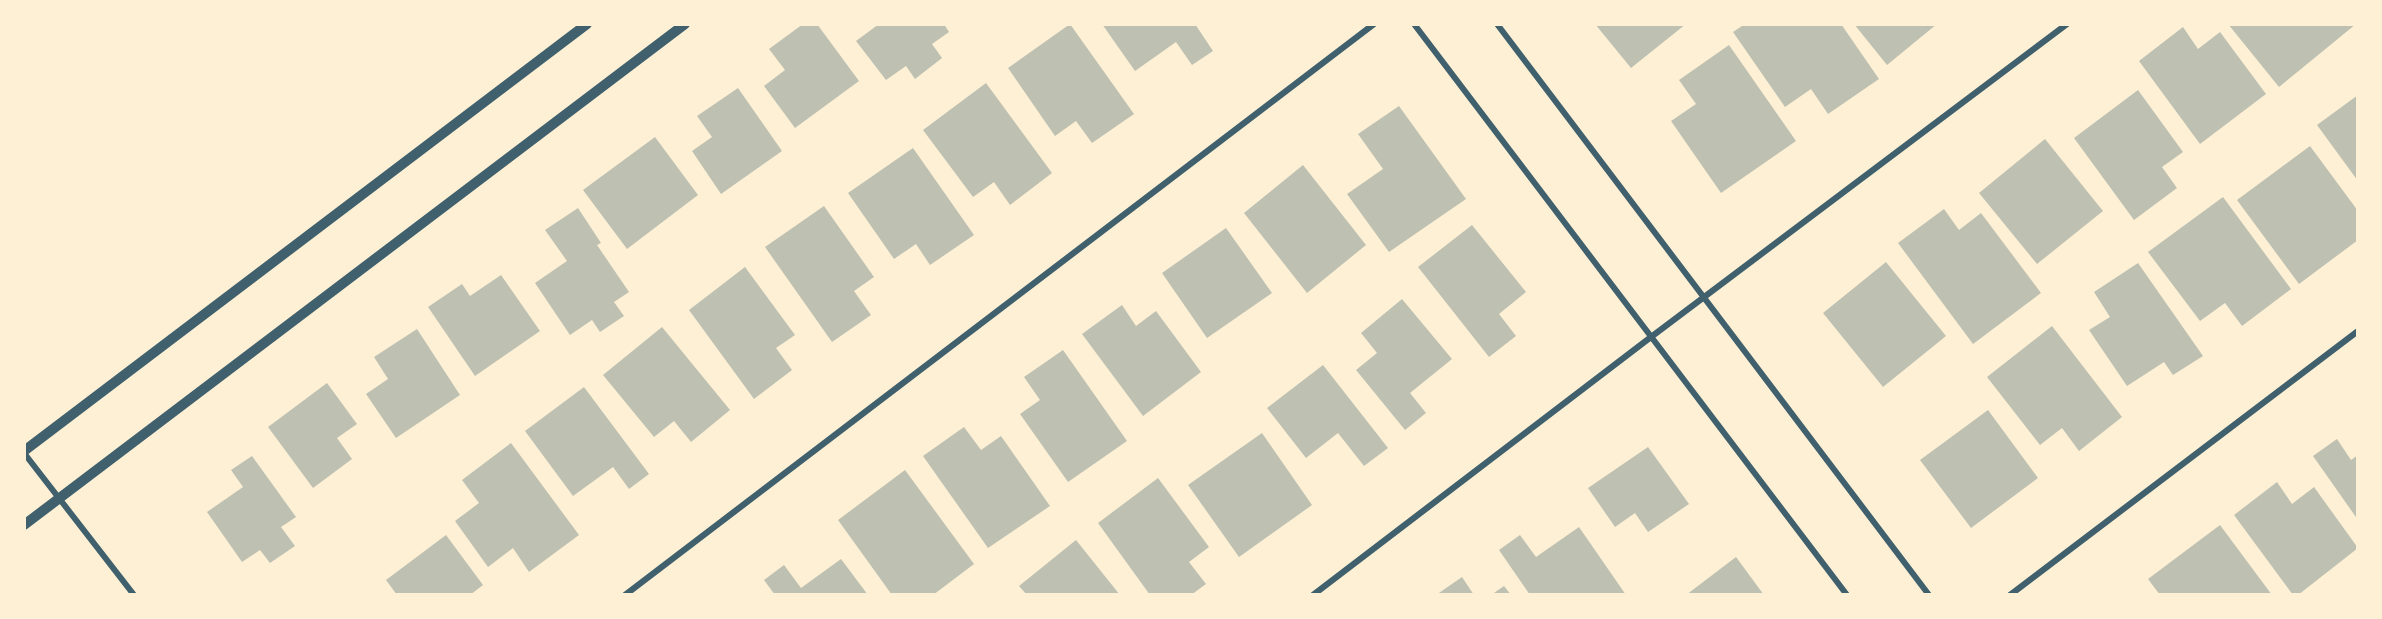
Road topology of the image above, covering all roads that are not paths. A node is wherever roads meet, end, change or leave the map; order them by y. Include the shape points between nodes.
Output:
1 (587, 24) edge
2 (685, 24) edge
3 (1374, 24) edge
4 (1414, 24) edge
5 (1497, 24) edge
6 (2067, 24) edge
7 (1703, 298) junction
8 (2358, 331) edge
9 (1651, 337) junction
10 (24, 452) edge
11 (60, 498) junction
12 (24, 525) edge
13 (134, 595) edge
14 (624, 595) edge
15 (1313, 595) edge
16 (1847, 595) edge
17 (1929, 595) edge
18 (2010, 595) edge

1 - 10 street
2 - 11 street
3 - 14 street
4 - 9 street
5 - 7 street
6 - 7 street
7 - 9 street
7 - 17 street
8 - 18 street
9 - 15 street
9 - 16 street
10 - 11 street
11 - 12 street
11 - 13 street

